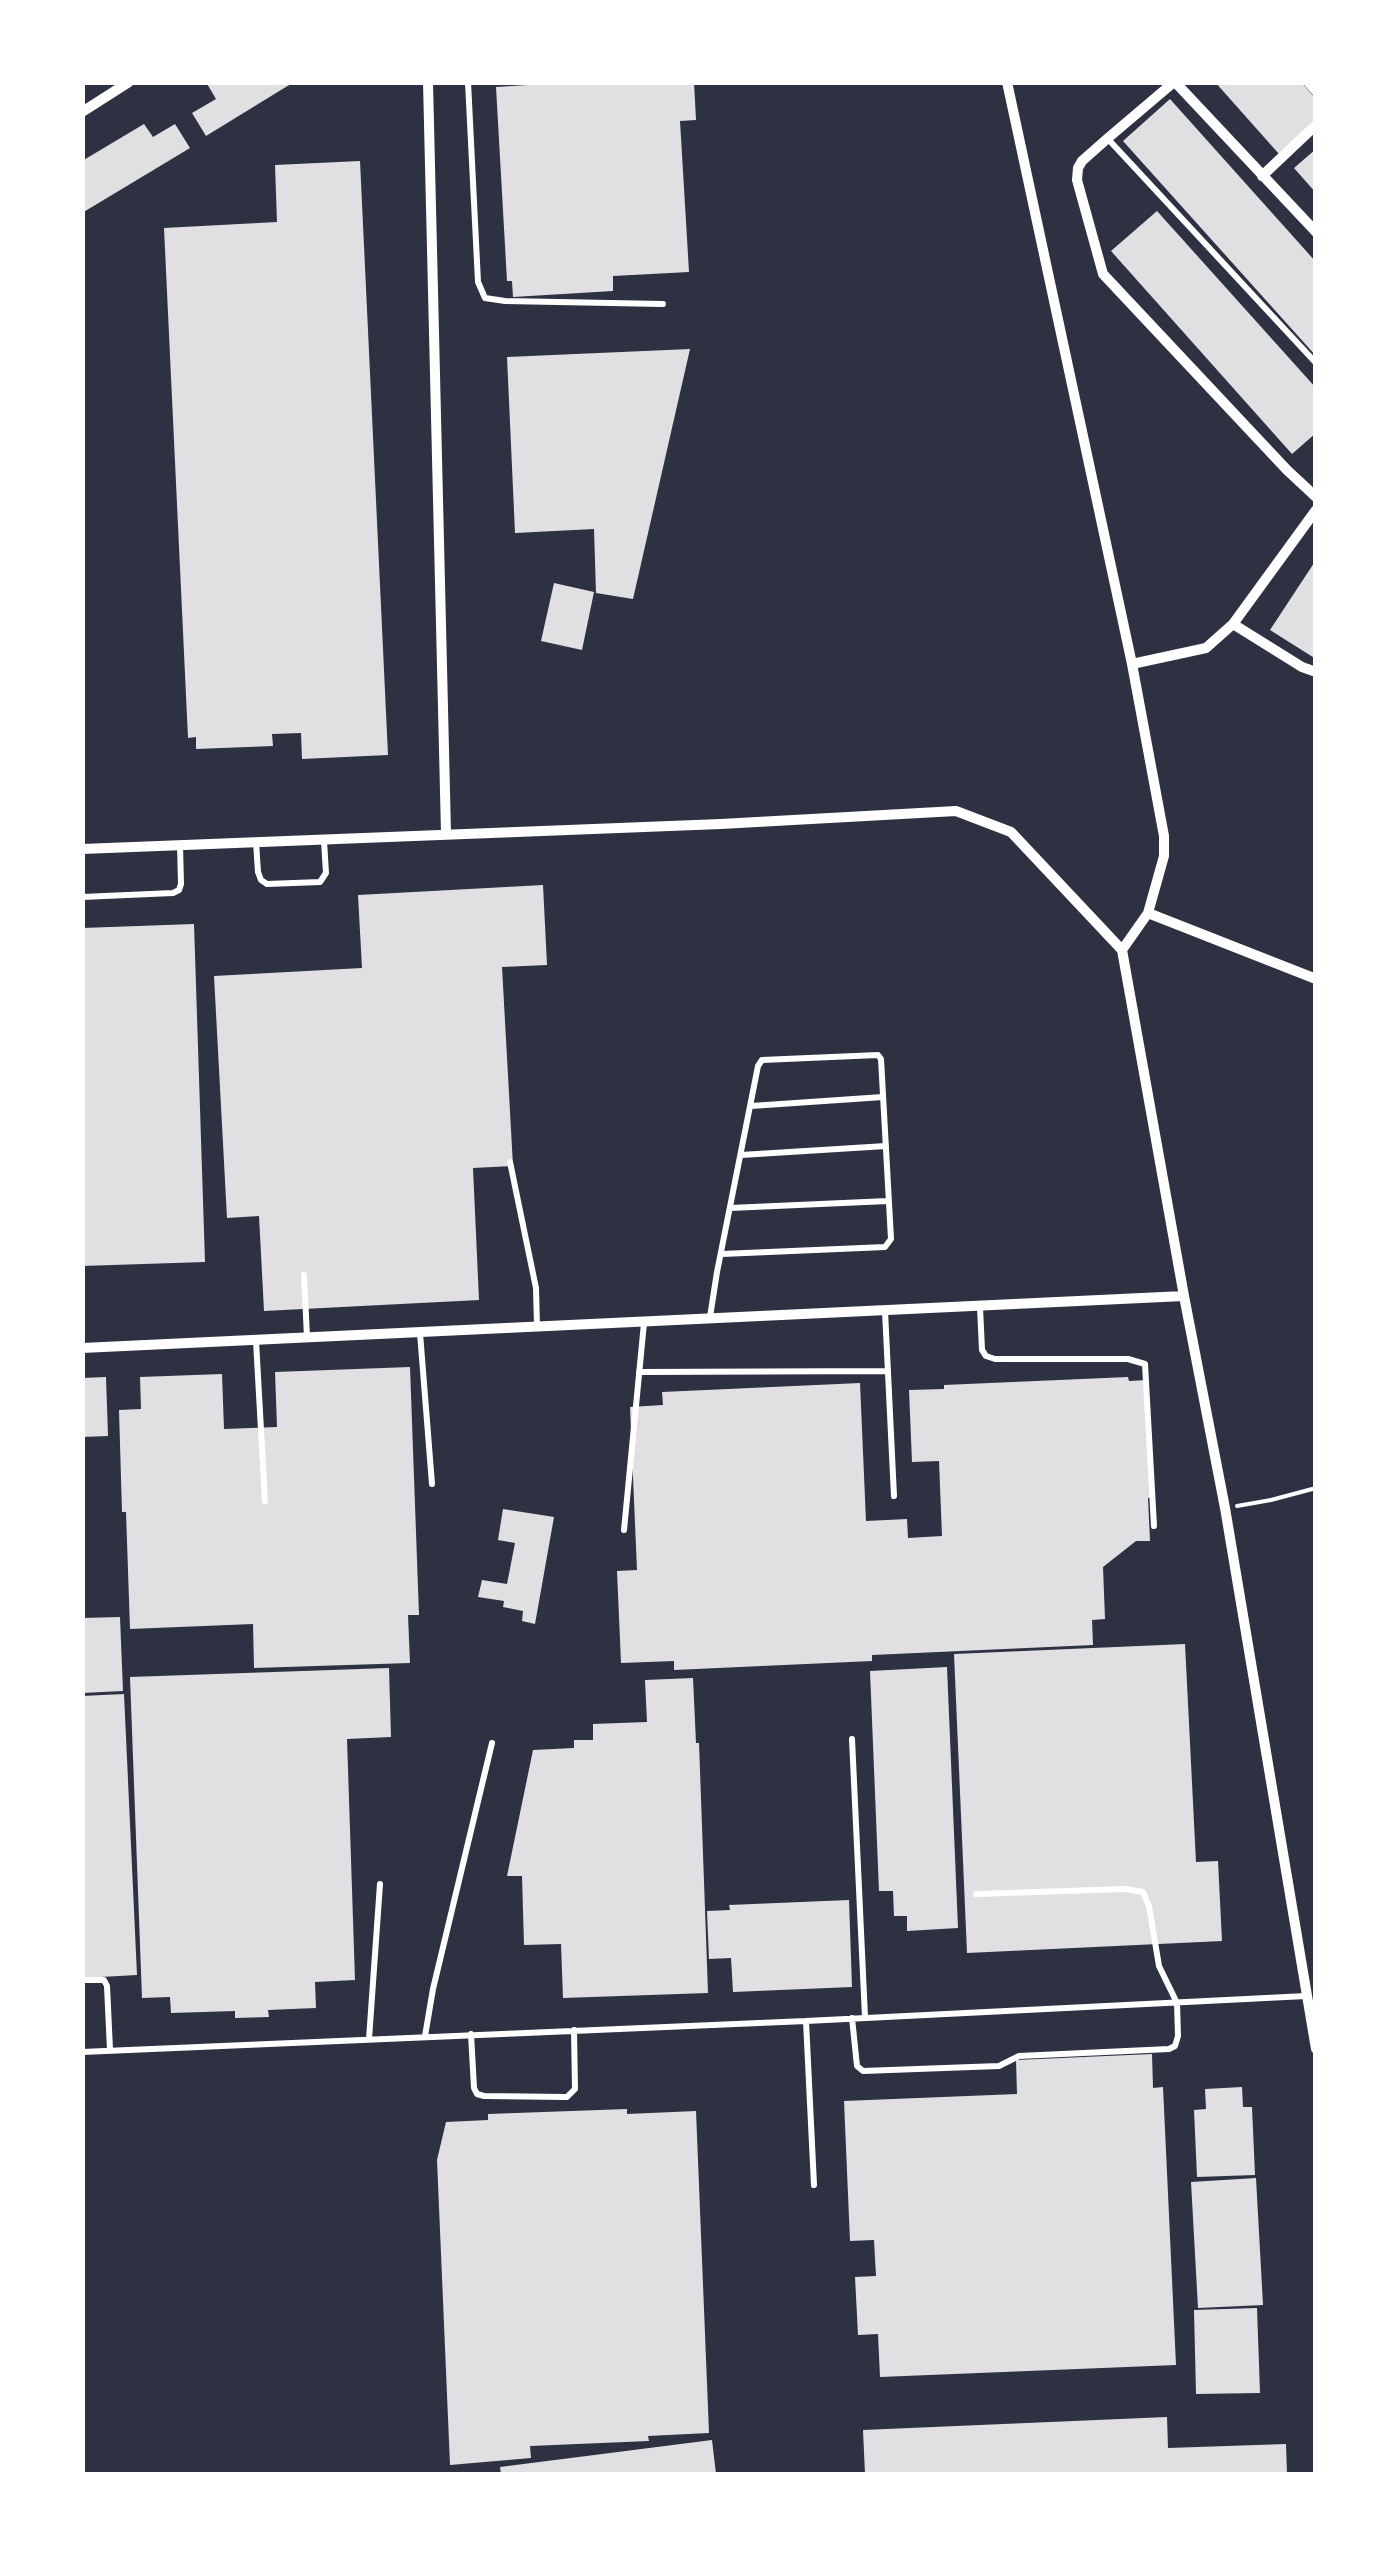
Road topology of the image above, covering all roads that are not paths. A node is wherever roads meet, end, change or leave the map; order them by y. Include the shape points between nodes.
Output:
1 (129, 82) edge
2 (428, 82) edge
3 (468, 82) edge
4 (1008, 82) edge
5 (1175, 82) edge
6 (1308, 82) edge
7 (1316, 92) edge
8 (82, 112) edge
9 (1316, 125) edge
10 (1108, 138) junction
11 (1262, 176) junction
12 (1316, 232) edge
13 (663, 304) dead end
14 (1316, 363) edge
15 (1316, 496) edge
16 (1316, 510) edge
17 (1234, 624) junction
18 (1132, 664) junction
19 (1316, 672) edge
20 (446, 834) junction
21 (324, 839) junction
22 (256, 842) junction
23 (180, 845) junction
24 (82, 849) edge
25 (82, 897) edge
26 (1148, 912) junction
27 (1122, 950) junction
28 (1316, 979) edge
29 (883, 1097) junction
30 (751, 1106) junction
31 (886, 1146) junction
32 (741, 1155) junction
33 (510, 1162) dead end
34 (889, 1200) junction
35 (730, 1208) junction
36 (722, 1254) junction
37 (304, 1275) dead end
38 (1184, 1296) junction
39 (980, 1306) junction
40 (885, 1310) junction
41 (710, 1318) junction
42 (644, 1322) junction
43 (537, 1326) junction
44 (420, 1332) junction
45 (307, 1337) junction
46 (256, 1340) junction
47 (82, 1348) edge
48 (888, 1371) junction
49 (639, 1372) junction
50 (432, 1484) dead end
51 (894, 1496) dead end
52 (265, 1501) dead end
53 (1154, 1526) dead end
54 (624, 1530) dead end
55 (852, 1739) dead end
56 (492, 1744) dead end
57 (380, 1884) dead end
58 (976, 1894) dead end
59 (82, 1980) edge
60 (1307, 1996) junction
61 (1178, 2003) junction
62 (865, 2017) junction
63 (852, 2018) junction
64 (806, 2021) junction
65 (574, 2030) junction
66 (471, 2034) junction
67 (425, 2036) junction
68 (369, 2039) junction
69 (110, 2050) junction
70 (1316, 2050) edge
71 (82, 2052) edge
72 (814, 2185) dead end

1 - 8 street
2 - 20 street
3 - 13 lane via 478,282 485,298
4 - 18 street
5 - 10 street
5 - 11 street
6 - 7 street
9 - 11 street
10 - 14 lane
10 - 15 street via 1082,161 1076,180 1104,274
11 - 12 street
16 - 17 street
17 - 18 street via 1206,648
17 - 19 street
18 - 26 street via 1164,836
20 - 21 street
20 - 27 street via 956,811 1011,832
21 - 22 street
21 - 22 lane via 326,873 320,882 267,884 258,872
22 - 23 street
23 - 24 street
23 - 25 lane via 181,884 174,893
26 - 27 street
26 - 28 street
27 - 38 street
29 - 30 lane
29 - 30 lane via 878,1054 762,1060
29 - 31 lane
30 - 32 lane
31 - 32 lane
31 - 34 lane
32 - 35 lane
33 - 43 lane via 536,1288
34 - 35 lane
34 - 36 lane via 891,1240 885,1247
35 - 36 lane
36 - 41 lane
37 - 45 lane
38 - 39 street
38 - 60 street
39 - 40 street
39 - 53 lane via 982,1350 994,1359 1128,1358 1145,1364
40 - 41 street
40 - 48 lane
41 - 42 street
42 - 43 street
42 - 49 lane
43 - 44 street
44 - 45 street
44 - 50 lane
45 - 46 street
46 - 47 street
46 - 52 lane
48 - 49 lane
48 - 51 lane
49 - 54 lane
55 - 62 lane
56 - 67 lane
57 - 68 lane
58 - 61 lane via 1143,1892 1160,1966
59 - 69 lane via 104,1980 107,1986
60 - 61 lane
60 - 70 street
61 - 62 lane
61 - 63 lane via 1178,2036 1170,2049 1018,2056 1000,2066 863,2070 857,2066
62 - 63 lane
63 - 64 lane
64 - 65 lane
64 - 72 lane
65 - 66 lane
65 - 66 lane via 576,2089 567,2096 478,2094
66 - 67 lane
67 - 68 lane
68 - 69 lane
69 - 71 lane

